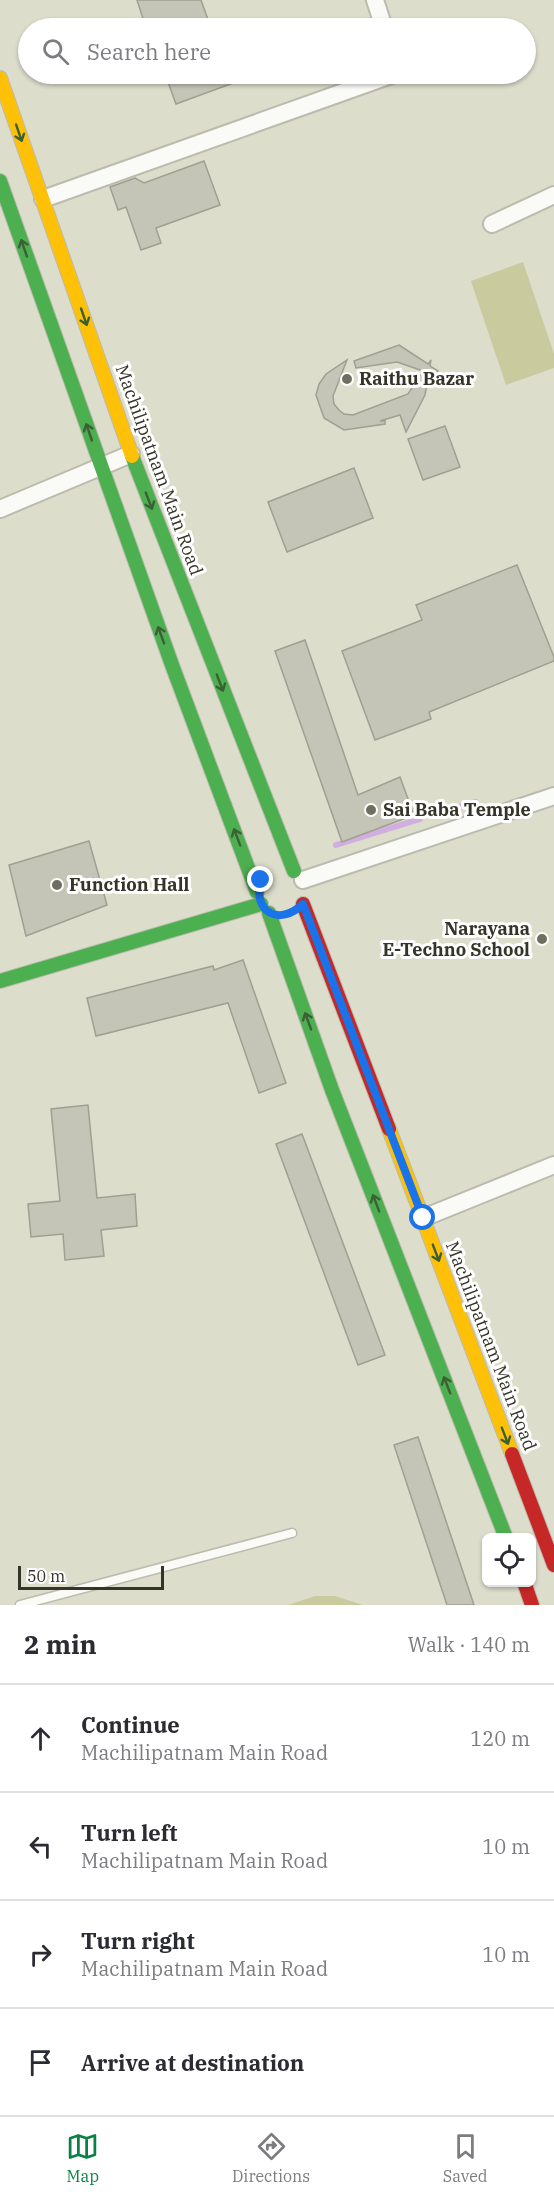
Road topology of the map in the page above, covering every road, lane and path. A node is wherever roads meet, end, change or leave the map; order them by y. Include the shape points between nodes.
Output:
1 (375, 0) edge
2 (381, 18) edge
3 (0, 78) edge
4 (366, 84) edge
5 (0, 181) edge
6 (554, 195) edge
7 (43, 199) junction
8 (492, 224) dead end
9 (131, 454) junction
10 (101, 467) junction
11 (0, 508) edge
12 (552, 801) edge
13 (280, 867) dead end
14 (265, 875) dead end
15 (298, 875) junction
16 (278, 907) junction
17 (0, 981) edge
18 (554, 1165) edge
19 (423, 1218) junction
20 (292, 1533) dead end
21 (504, 1533) edge
22 (554, 1565) edge
23 (526, 1587) edge
24 (20, 1605) edge
25 (532, 1605) edge

1 - 2 street
3 -> 7 main road, Machilipatnam Main Road
4 - 7 street
10 -> 5 main road, Machilipatnam Main Road
6 - 8 street
7 -> 9 main road, Machilipatnam Main Road
9 - 10 street
9 -> 15 main road, Machilipatnam Main Road
10 - 11 street
16 -> 10 main road, Machilipatnam Main Road via 172,664
12 - 15 street
13 - 15 main road
14 - 16 main road via 261,880
15 - 16 main road, Machilipatnam Main Road via 306,892
16 - 17 main road
16 - 19 main road, Machilipatnam Main Road
21 -> 16 main road, Machilipatnam Main Road via 332,1090
18 - 19 street
19 -> 22 main road, Machilipatnam Main Road
20 - 24 lane
23 - 25 main road

